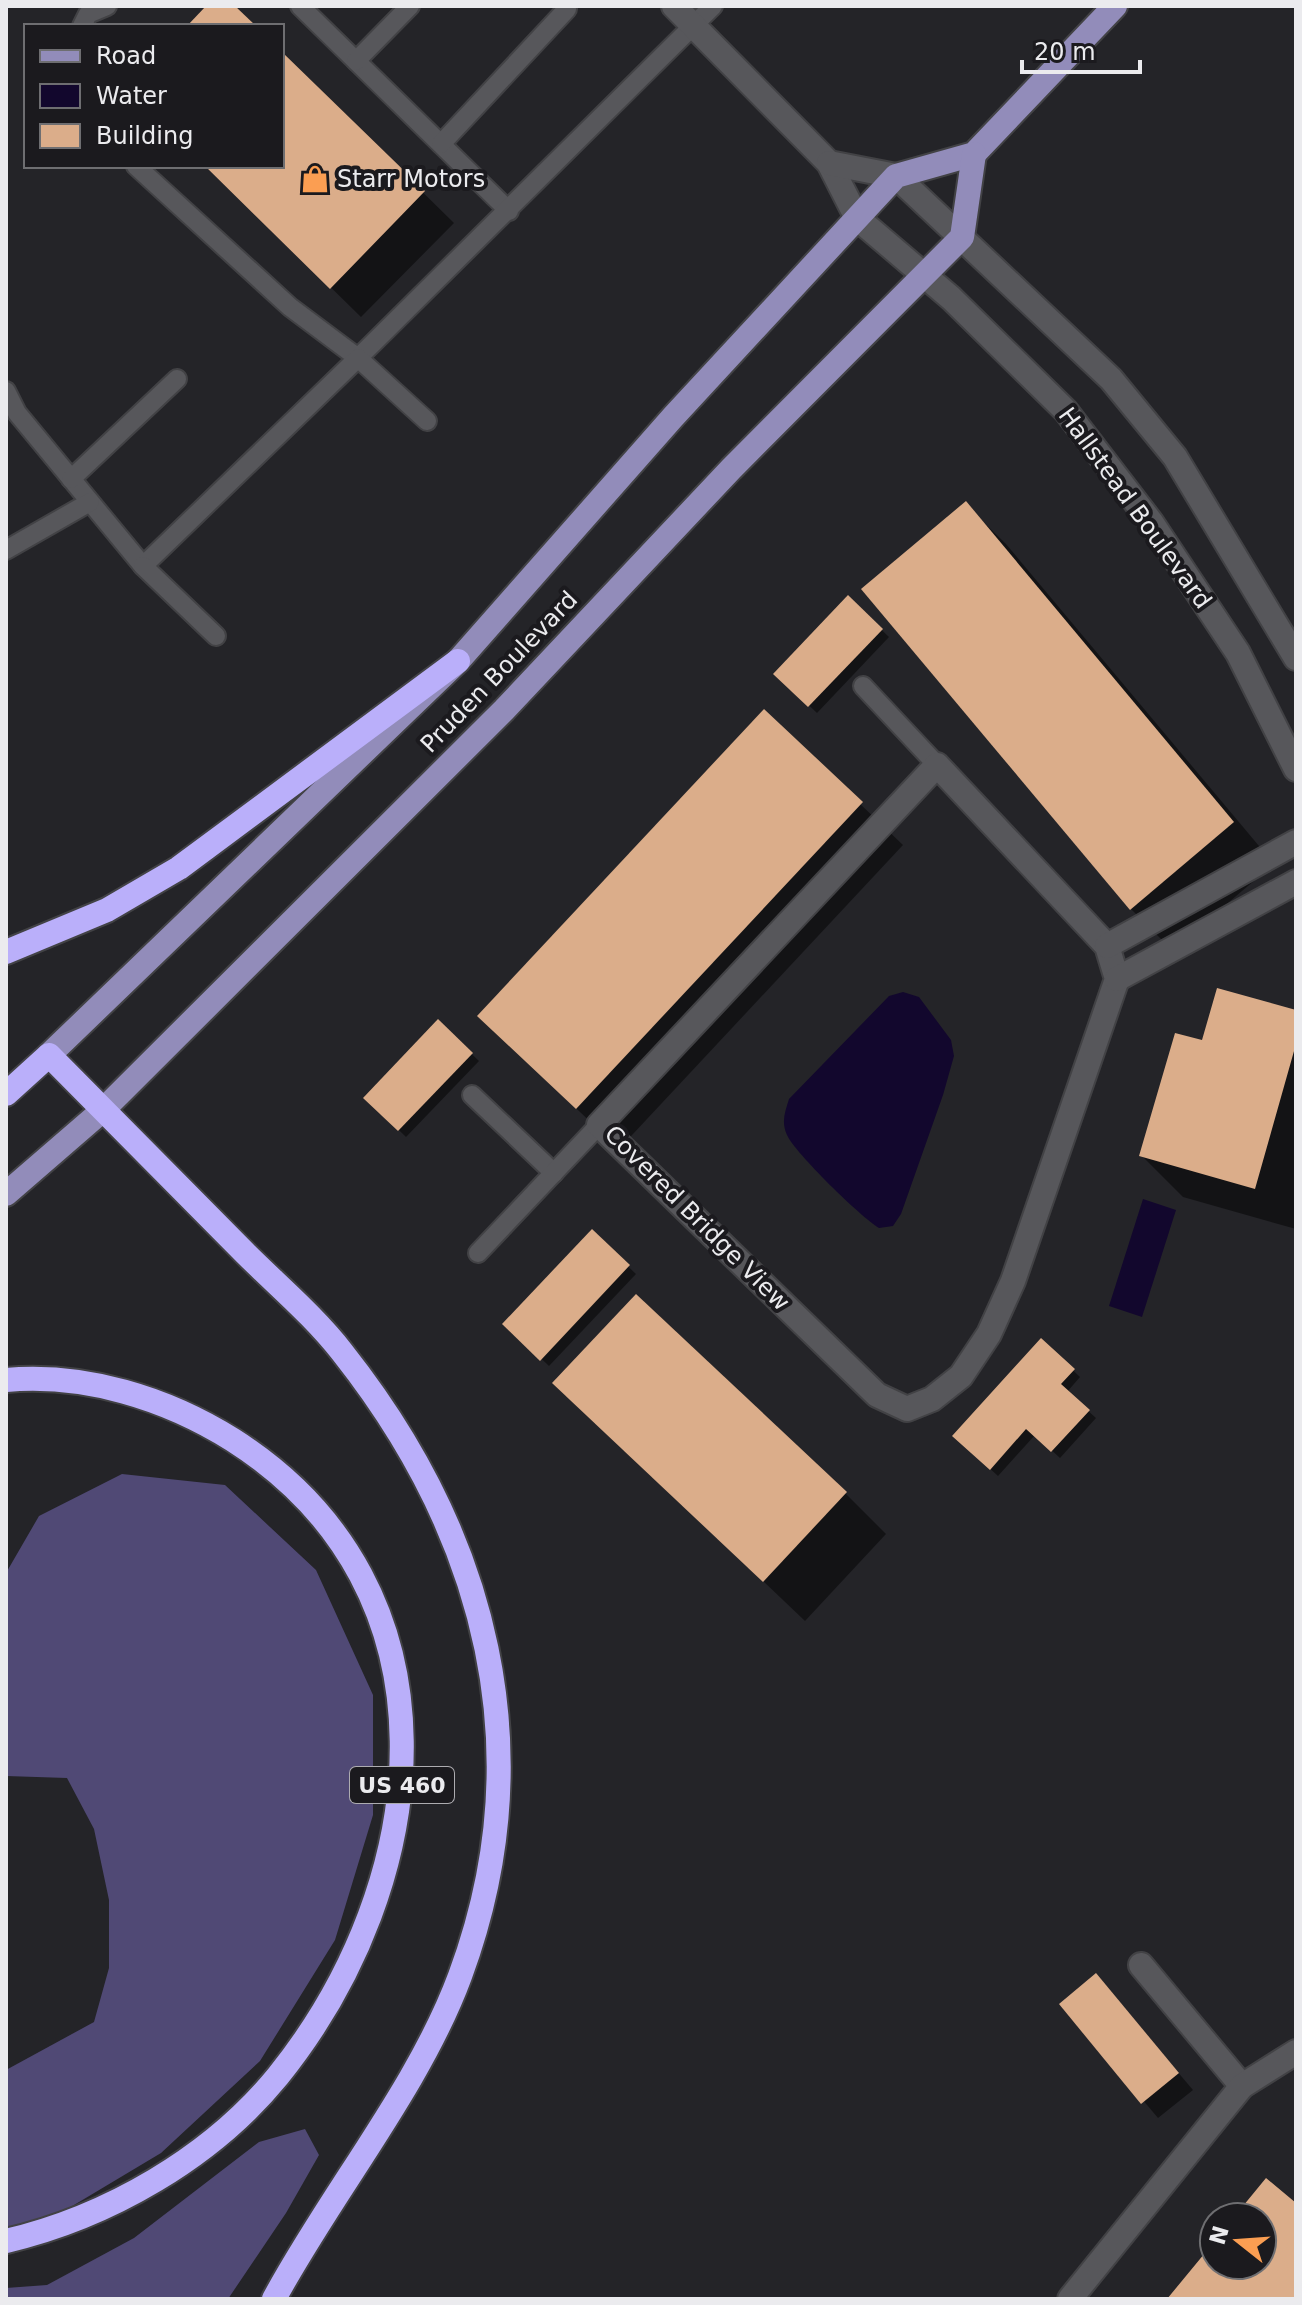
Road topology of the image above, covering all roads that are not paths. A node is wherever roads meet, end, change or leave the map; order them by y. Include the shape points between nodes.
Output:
1 (107, 6) edge
2 (300, 6) edge
3 (410, 6) edge
4 (674, 6) edge
5 (713, 6) edge
6 (1115, 6) edge
7 (567, 9) dead end
8 (83, 24) edge
9 (693, 25) junction
10 (356, 61) junction
11 (441, 144) junction
12 (974, 154) junction
13 (829, 163) junction
14 (138, 168) edge
15 (896, 176) junction
16 (509, 211) junction
17 (857, 218) junction
18 (962, 237) junction
19 (924, 275) junction
20 (358, 358) junction
21 (177, 379) dead end
22 (6, 391) edge
23 (427, 421) dead end
24 (71, 479) junction
25 (90, 502) junction
26 (6, 550) edge
27 (143, 566) junction
28 (216, 636) dead end
29 (1296, 658) edge
30 (458, 661) junction
31 (863, 686) dead end
32 (937, 765) junction
33 (1296, 769) edge
34 (1296, 842) edge
35 (1296, 882) edge
36 (1107, 946) junction
37 (6, 952) edge
38 (1117, 979) junction
39 (49, 1055) junction
40 (6, 1094) edge
41 (472, 1095) dead end
42 (103, 1110) junction
43 (599, 1125) junction
44 (554, 1173) junction
45 (6, 1194) edge
46 (478, 1253) dead end
47 (6, 1380) edge
48 (1141, 1965) dead end
49 (1296, 2052) edge
50 (1242, 2086) junction
51 (6, 2241) edge
52 (274, 2299) edge
53 (1070, 2299) edge

1 - 8 lane via 88,14
2 - 10 lane
3 - 10 lane
4 - 9 street
5 - 9 lane
6 - 12 main road
7 - 11 lane
9 - 13 street
9 - 16 lane
10 - 11 lane
11 - 16 lane
12 - 15 main road
12 - 18 main road
13 - 15 street
13 - 17 street
14 - 20 lane via 290,307
15 - 17 main road, Pruden Boulevard
15 - 18 street
16 - 20 lane
17 - 19 street, Hallstead Boulevard
17 - 30 main road, Pruden Boulevard
18 - 19 main road, Pruden Boulevard
18 - 29 street via 1111,379 1175,457
19 - 33 street, Hallstead Boulevard via 1066,411 1151,522 1238,653
19 - 42 main road, Pruden Boulevard via 731,469 504,710
20 - 23 lane
20 - 27 lane
21 - 24 lane
22 - 24 lane via 17,413
24 - 25 lane
25 - 26 lane
25 - 27 lane
27 - 28 lane
30 - 37 highway via 179,868 107,910
30 - 39 main road, Pruden Boulevard
31 - 32 lane
32 - 36 street
32 - 43 street, Covered Bridge View
34 - 36 street
35 - 38 street
36 - 38 street
38 - 43 street, Covered Bridge View via 1013,1281 989,1334 961,1376 932,1399 907,1409 877,1395
39 - 40 highway, Pruden Boulevard
39 - 42 highway
41 - 44 lane
42 - 45 main road, Pruden Boulevard
42 - 52 highway via 340,1349 383,1406 428,1482 471,1579 489,1649 499,1764 496,1822 482,1908 460,1977 429,2043
43 - 44 lane
44 - 46 lane
47 - 51 highway, US 460 via 41,1377 93,1384 156,1402 215,1429 292,1485 330,1528 366,1587 391,1652 402,1710 404,1768 397,1826 378,1897 332,1995 276,2077 228,2126 163,2175 105,2208
48 - 50 street
49 - 50 street
50 - 53 street

